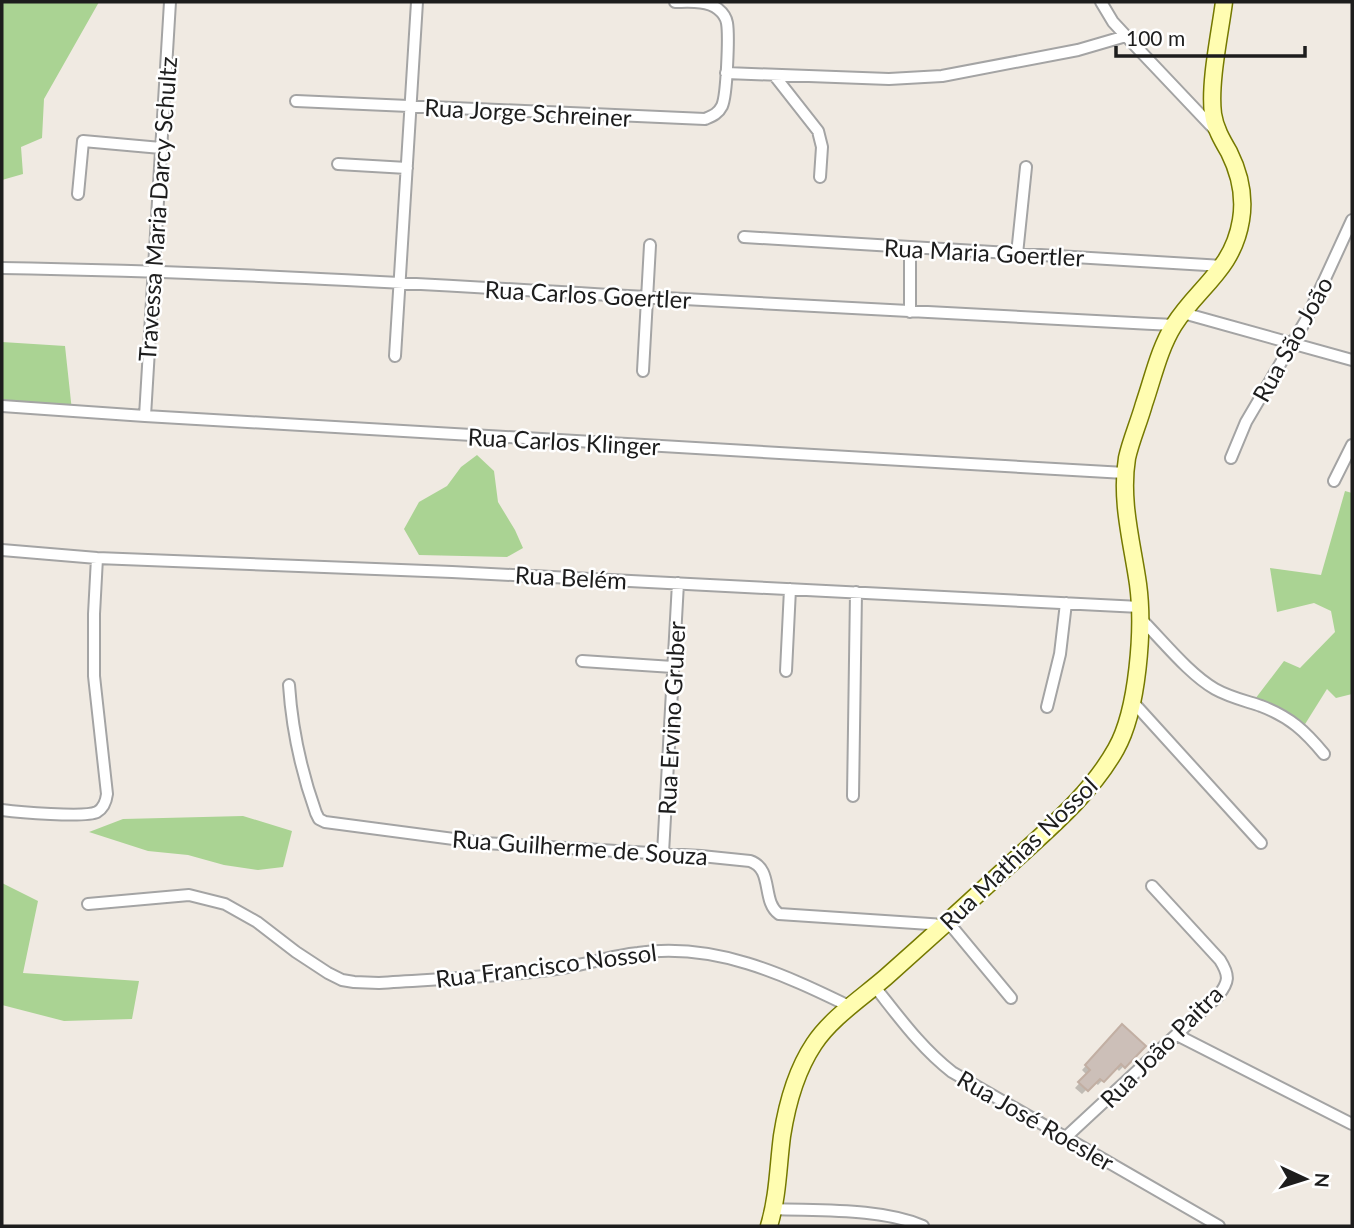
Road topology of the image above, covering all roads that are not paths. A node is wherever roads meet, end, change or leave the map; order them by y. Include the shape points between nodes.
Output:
1 (170, 2) edge
2 (417, 2) edge
3 (675, 2) edge
4 (1101, 2) edge
5 (1224, 2) edge
6 (1126, 36) junction
7 (726, 73) junction
8 (774, 75) junction
9 (296, 101) dead end
10 (411, 106) junction
11 (1218, 132) junction
12 (161, 148) junction
13 (338, 164) dead end
14 (1026, 167) dead end
15 (407, 168) junction
16 (820, 177) dead end
17 (78, 194) dead end
18 (1352, 220) edge
19 (744, 237) dead end
20 (650, 245) dead end
21 (910, 247) junction
22 (1017, 254) junction
23 (1223, 266) junction
24 (2, 268) edge
25 (153, 271) junction
26 (399, 283) junction
27 (647, 297) junction
28 (910, 312) junction
29 (1179, 319) junction
30 (1293, 344) junction
31 (395, 356) dead end
32 (1352, 360) edge
33 (643, 370) dead end
34 (2, 406) edge
35 (145, 416) junction
36 (1352, 445) edge
37 (1231, 458) dead end
38 (1125, 473) junction
39 (1334, 481) dead end
40 (2, 550) edge
41 (97, 558) junction
42 (678, 583) junction
43 (790, 589) junction
44 (856, 592) junction
45 (1066, 603) junction
46 (1141, 613) junction
47 (582, 661) dead end
48 (673, 667) junction
49 (786, 671) dead end
50 (289, 685) dead end
51 (1132, 701) junction
52 (1047, 707) dead end
53 (1324, 754) dead end
54 (853, 796) dead end
55 (2, 810) edge
56 (1261, 843) dead end
57 (663, 853) junction
58 (1152, 886) dead end
59 (88, 904) dead end
60 (946, 923) junction
61 (875, 987) junction
62 (1011, 998) dead end
63 (851, 1007) junction
64 (1177, 1035) junction
65 (1352, 1124) edge
66 (1066, 1138) junction
67 (774, 1209) junction
68 (904, 1223) edge
69 (768, 1226) edge
70 (923, 1226) edge
71 (1219, 1226) edge

1 - 12 street, Travessa Maria Darcy Schultz
2 - 10 street
3 - 7 street, Rua Jorge Schreiner via 713,5 725,16
4 - 6 street
5 - 11 street, Rua Mathias Nossol via 1212,93
6 - 8 street via 942,76
6 - 11 street
7 - 8 street
7 - 10 street, Rua Jorge Schreiner via 721,108 705,119
8 - 16 street via 818,131
9 - 10 street, Rua Jorge Schreiner
10 - 15 street
11 - 23 street, Rua Mathias Nossol via 1235,165 1243,201 1237,238
12 - 17 street via 83,141
12 - 25 street, Travessa Maria Darcy Schultz
13 - 15 street
14 - 22 street
15 - 26 street
18 - 30 street, Rua São João
19 - 21 street, Rua Maria Goertler
20 - 27 street
21 - 22 street, Rua Maria Goertler
21 - 28 street
22 - 23 street, Rua Maria Goertler
23 - 29 street, Rua Mathias Nossol
24 - 25 street, Rua Carlos Goertler
25 - 26 street, Rua Carlos Goertler
25 - 35 street, Travessa Maria Darcy Schultz
26 - 27 street, Rua Carlos Goertler
26 - 31 street
27 - 28 street, Rua Carlos Goertler
27 - 33 street
28 - 29 street, Rua Carlos Goertler
29 - 30 street, Rua Carlos Goertler
29 - 38 street, Rua Mathias Nossol via 1163,348
30 - 32 street, Rua Carlos Goertler
30 - 37 street, Rua São João via 1246,422
34 - 35 street, Rua Carlos Klinger
35 - 38 street, Rua Carlos Klinger
36 - 39 street
38 - 46 street, Rua Mathias Nossol via 1125,504
40 - 41 street, Rua Belém
41 - 42 street, Rua Belém
41 - 55 street via 94,676 105,804 91,814
42 - 43 street, Rua Belém
42 - 48 street, Rua Ervino Gruber
43 - 44 street, Rua Belém
43 - 49 street
44 - 45 street, Rua Belém
44 - 54 street
45 - 46 street, Rua Belém
45 - 52 street
46 - 51 street, Rua Mathias Nossol
46 - 53 street via 1203,680 1290,720
47 - 48 street
48 - 57 street, Rua Ervino Gruber
50 - 57 street, Rua Guilherme de Souza via 297,749 319,819 484,843
51 - 56 street
51 - 60 street, Rua Mathias Nossol via 1117,749 1090,785
57 - 60 street, Rua Guilherme de Souza via 755,863 764,873 770,904 779,914
58 - 64 street, Rua João Paitra via 1220,960 1228,979 1218,996
59 - 63 street, Rua Francisco Nossol via 188,895 225,904 328,974 354,982 547,970 637,953 676,951 765,968
60 - 61 street, Rua Mathias Nossol
60 - 62 street
61 - 63 street, Rua Mathias Nossol
61 - 66 street, Rua José Roesler via 918,1040 952,1072
63 - 67 street, Rua Mathias Nossol via 821,1034 798,1075 782,1138
64 - 65 street
64 - 66 street, Rua João Paitra
66 - 71 street, Rua José Roesler
67 - 68 street via 861,1213
67 - 69 street, Rua Mathias Nossol
68 - 70 street

